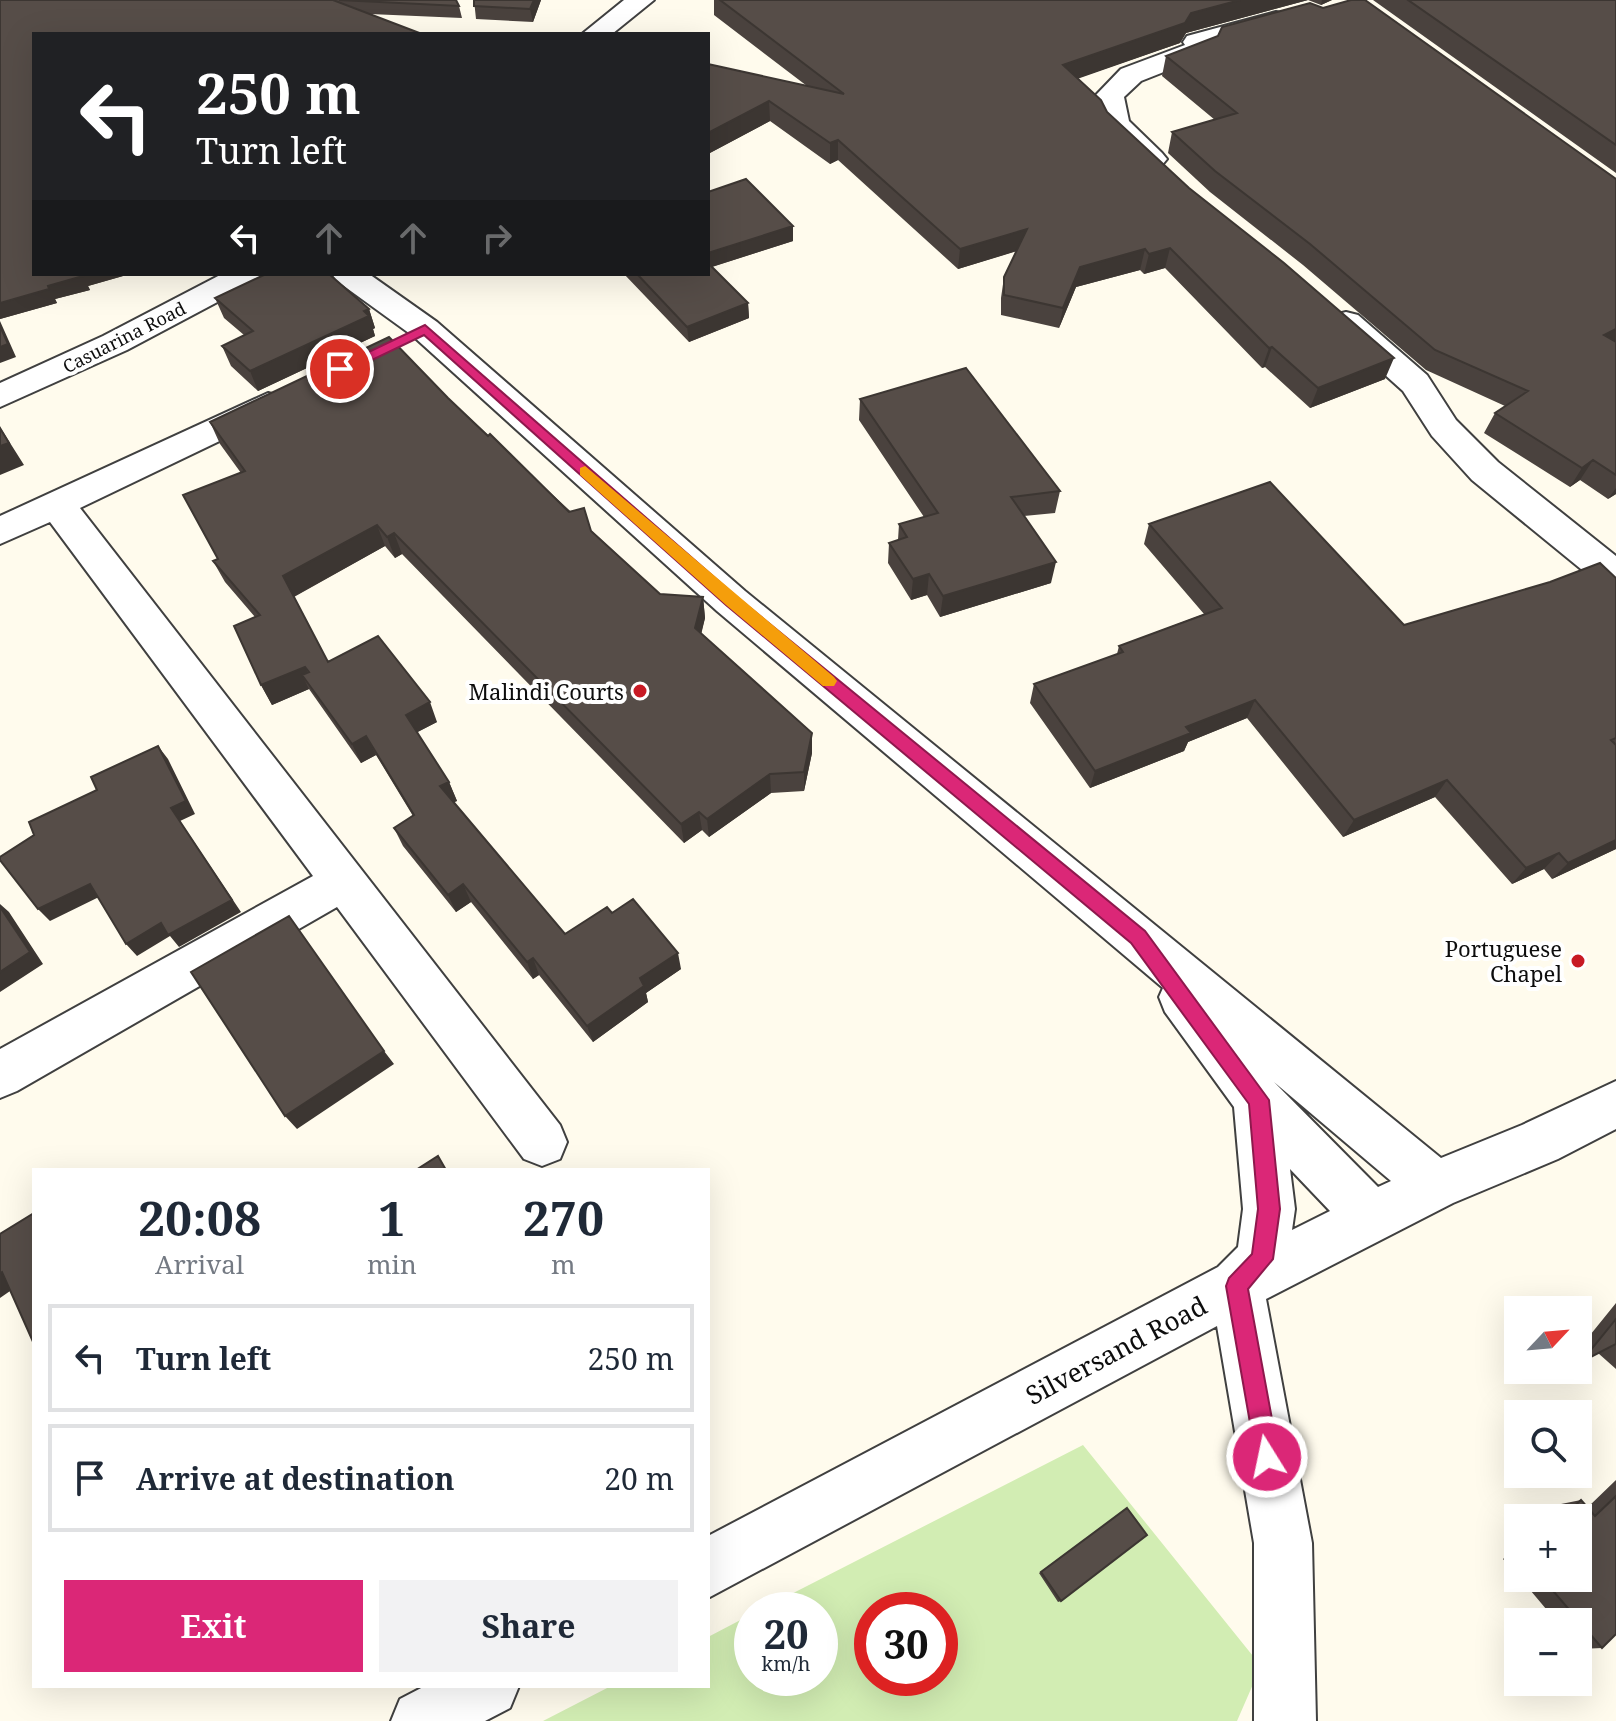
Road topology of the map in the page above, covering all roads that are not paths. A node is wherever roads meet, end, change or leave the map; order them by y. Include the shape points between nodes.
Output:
1 (641, 0) edge
2 (1309, 11) edge
3 (598, 32) edge
4 (1173, 178) edge
5 (242, 276) edge
6 (262, 276) edge
7 (328, 276) edge
8 (351, 276) edge
9 (280, 277) edge
10 (1323, 302) edge
11 (396, 305) edge
12 (298, 390) edge
13 (0, 396) edge
14 (57, 505) junction
15 (0, 531) edge
16 (1616, 577) edge
17 (344, 881) junction
18 (0, 1075) edge
19 (1277, 1085) junction
20 (1616, 1104) edge
21 (542, 1142) dead end
22 (1540, 1142) junction
23 (1435, 1185) junction
24 (1373, 1219) junction
25 (1237, 1286) junction
26 (710, 1567) edge
27 (484, 1688) edge
28 (422, 1721) edge
29 (1285, 1721) edge

1 - 3 street
2 - 4 street via 1196,42 1203,47 1131,75 1110,95 1115,124
5 - 13 street, Casuarina Road
6 - 9 street
7 - 11 street via 351,286 348,289
8 - 11 street
10 - 16 street via 1415,383 1444,428 1485,471
11 - 19 street via 731,601 1138,937
12 - 14 street
14 - 15 street
14 - 17 street
17 - 18 street
17 - 21 street
19 - 22 street via 1425,1144 1469,1154
19 - 23 street
19 - 24 street
19 - 25 street via 1262,1259
20 - 22 street, Silversand Road
22 - 23 street, Silversand Road
23 - 24 street, Silversand Road
24 - 25 street, Silversand Road
25 - 26 street, Silversand Road
25 - 29 street via 1283,1543
27 - 28 street

